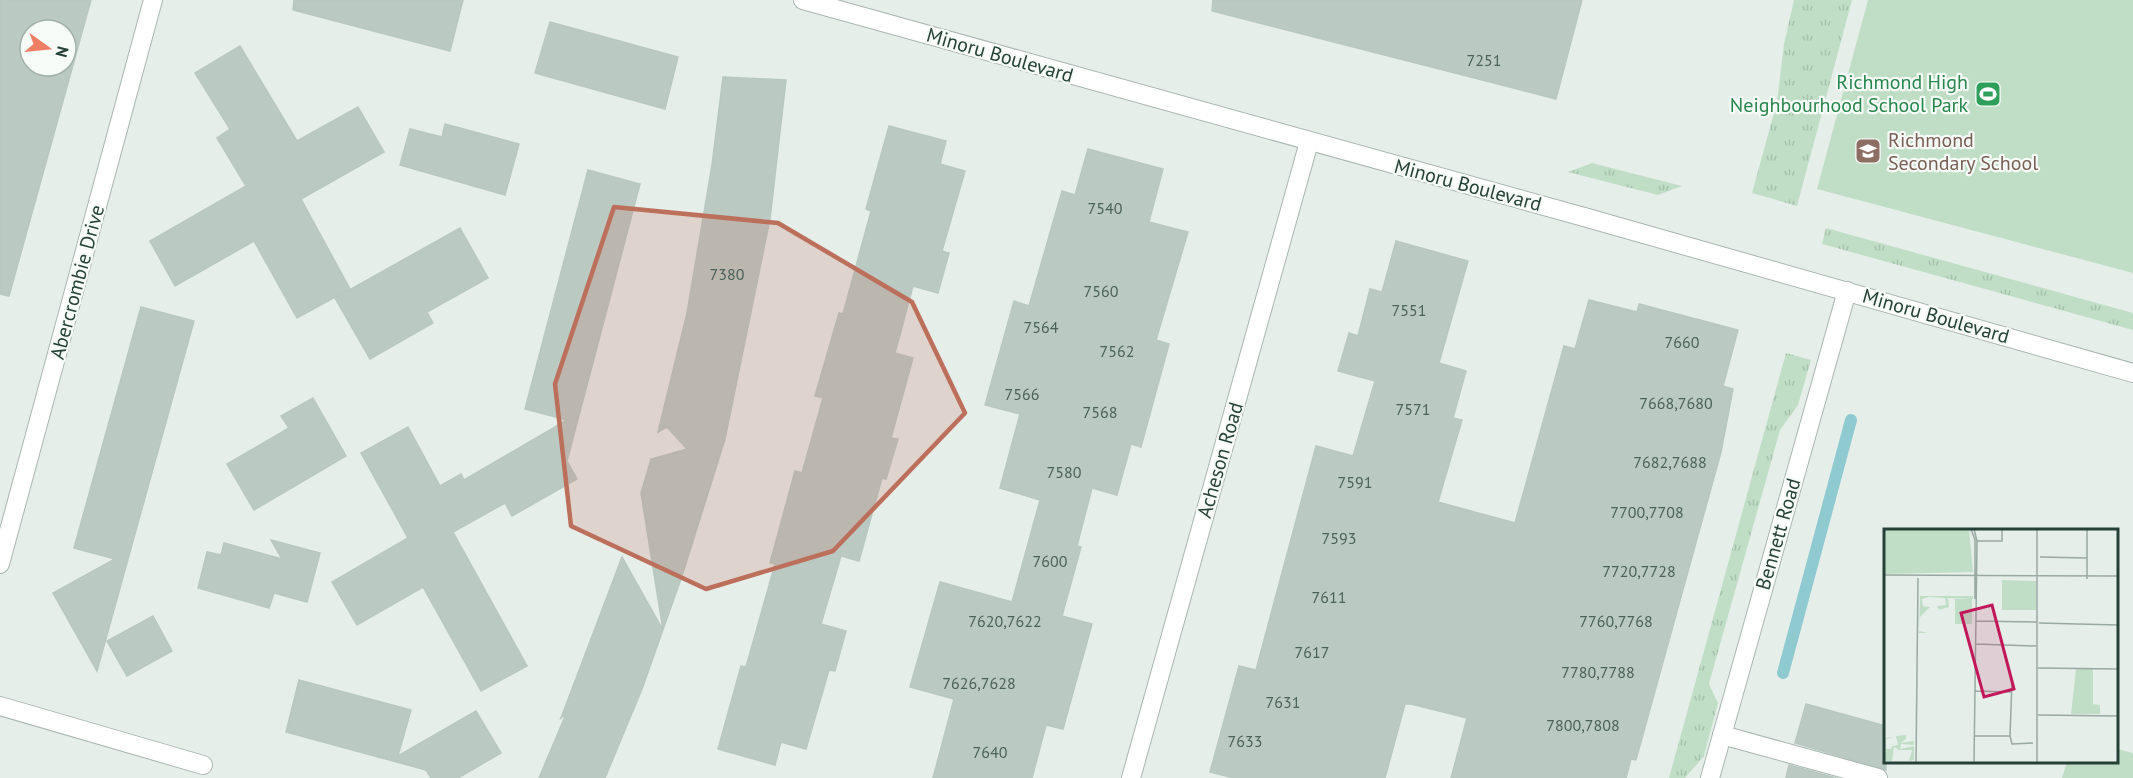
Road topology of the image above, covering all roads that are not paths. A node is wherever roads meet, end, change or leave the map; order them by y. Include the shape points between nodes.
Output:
1 (153, 0) edge
2 (803, 0) edge
3 (1309, 142) junction
4 (1847, 291) junction
5 (2133, 373) edge
6 (0, 564) edge
7 (0, 706) edge
8 (1722, 735) junction
9 (203, 765) dead end
10 (1131, 778) edge
11 (1710, 778) edge
12 (1878, 778) edge

1 - 6 street, Abercrombie Drive
2 - 3 street, Minoru Boulevard
3 - 4 street, Minoru Boulevard
3 - 10 street, Acheson Road
4 - 5 street, Minoru Boulevard
4 - 8 street, Bennett Road
7 - 9 street
8 - 11 street, Bennett Road
8 - 12 street

